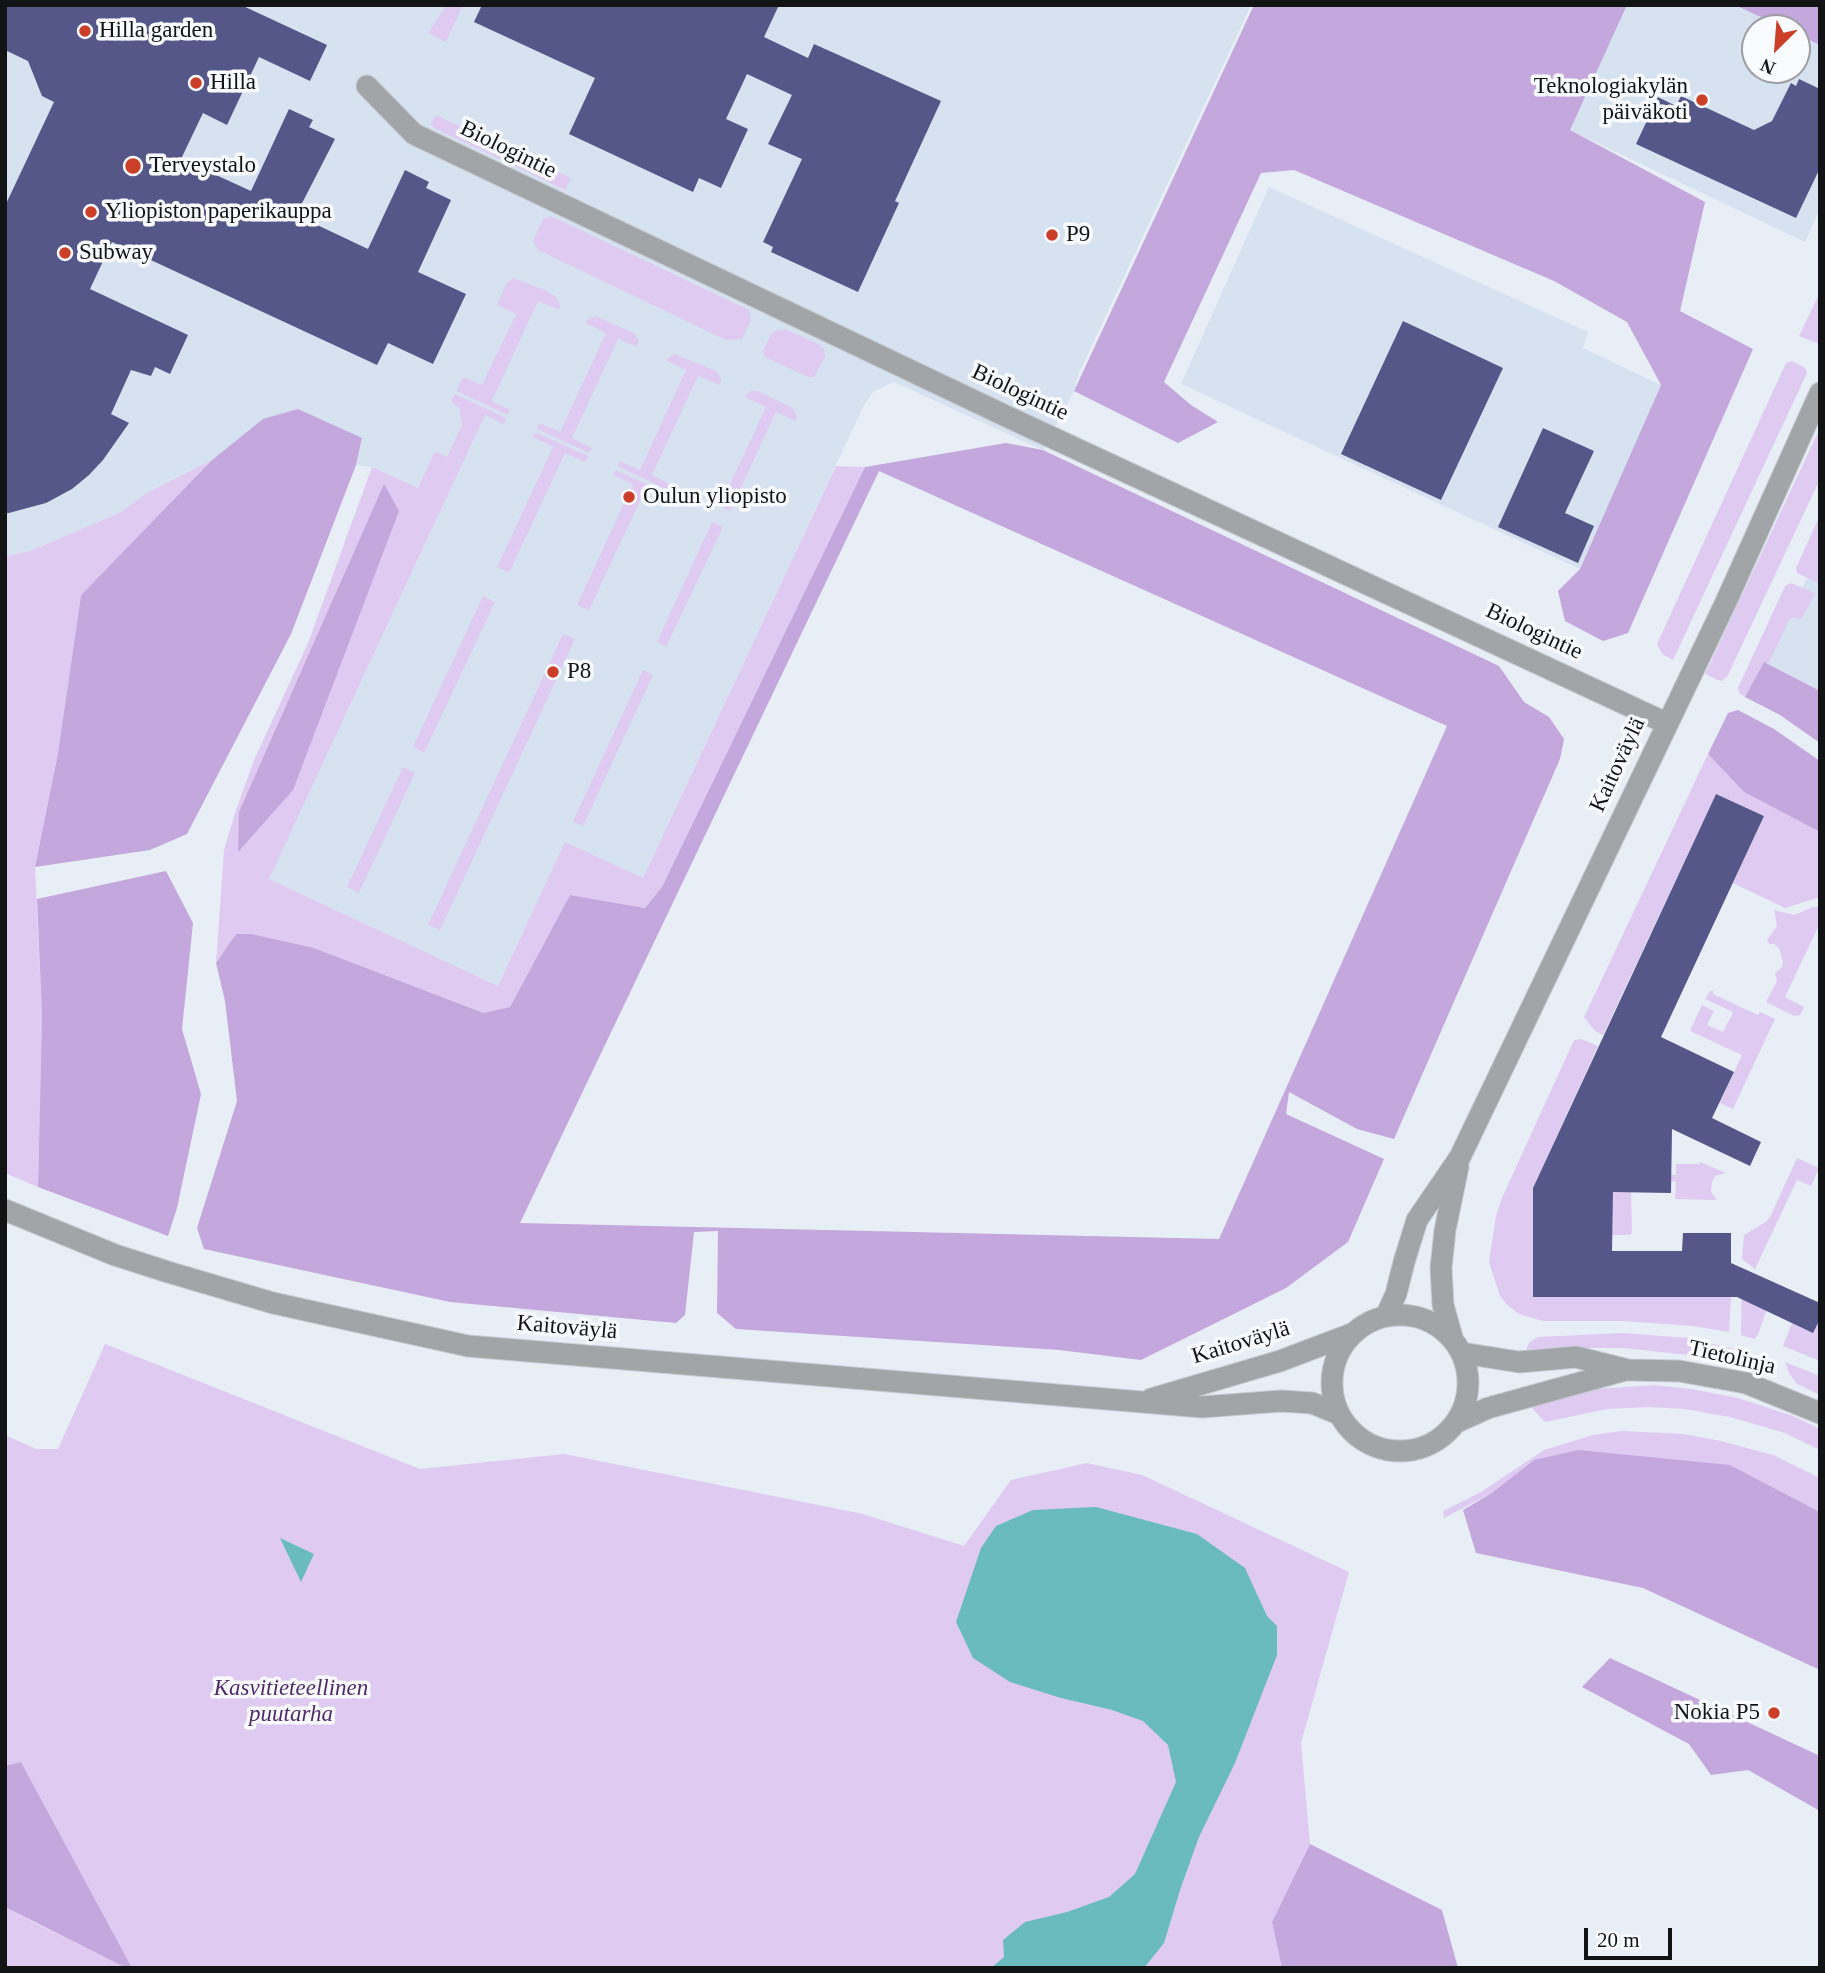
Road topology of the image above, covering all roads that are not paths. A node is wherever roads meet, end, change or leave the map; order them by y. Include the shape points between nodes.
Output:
1 (367, 86) dead end
2 (1820, 393) edge
3 (1666, 723) junction
4 (1460, 1157) junction
5 (5, 1210) edge
6 (1385, 1316) junction
7 (1354, 1333) junction
8 (1457, 1345) junction
9 (1628, 1370) junction
10 (1143, 1401) junction
11 (1820, 1412) edge
12 (1339, 1414) junction
13 (1457, 1422) junction

1 - 3 street, Biologintie via 414,134 1020,423
2 - 3 street, Kaitoväylä
3 - 4 street, Kaitoväylä
4 - 6 street, Kaitoväylä via 1417,1220
4 - 8 street, Kaitoväylä via 1441,1268 1443,1305
5 - 10 street, Kaitoväylä via 168,1272 274,1303 468,1346
6 - 7 street
6 - 8 street via 1422,1318 1438,1325
7 - 10 street, Kaitoväylä via 1280,1361
7 - 12 street via 1339,1354 1332,1380
8 - 9 street, Tietolinja via 1519,1362 1576,1357
8 - 13 street via 1468,1370 1469,1388
9 - 11 street, Tietolinja via 1679,1371 1746,1383
9 - 13 street, Tietolinja via 1488,1408
10 - 12 street, Kaitoväylä via 1202,1407 1312,1403
12 - 13 street via 1363,1440 1396,1451 1430,1444

